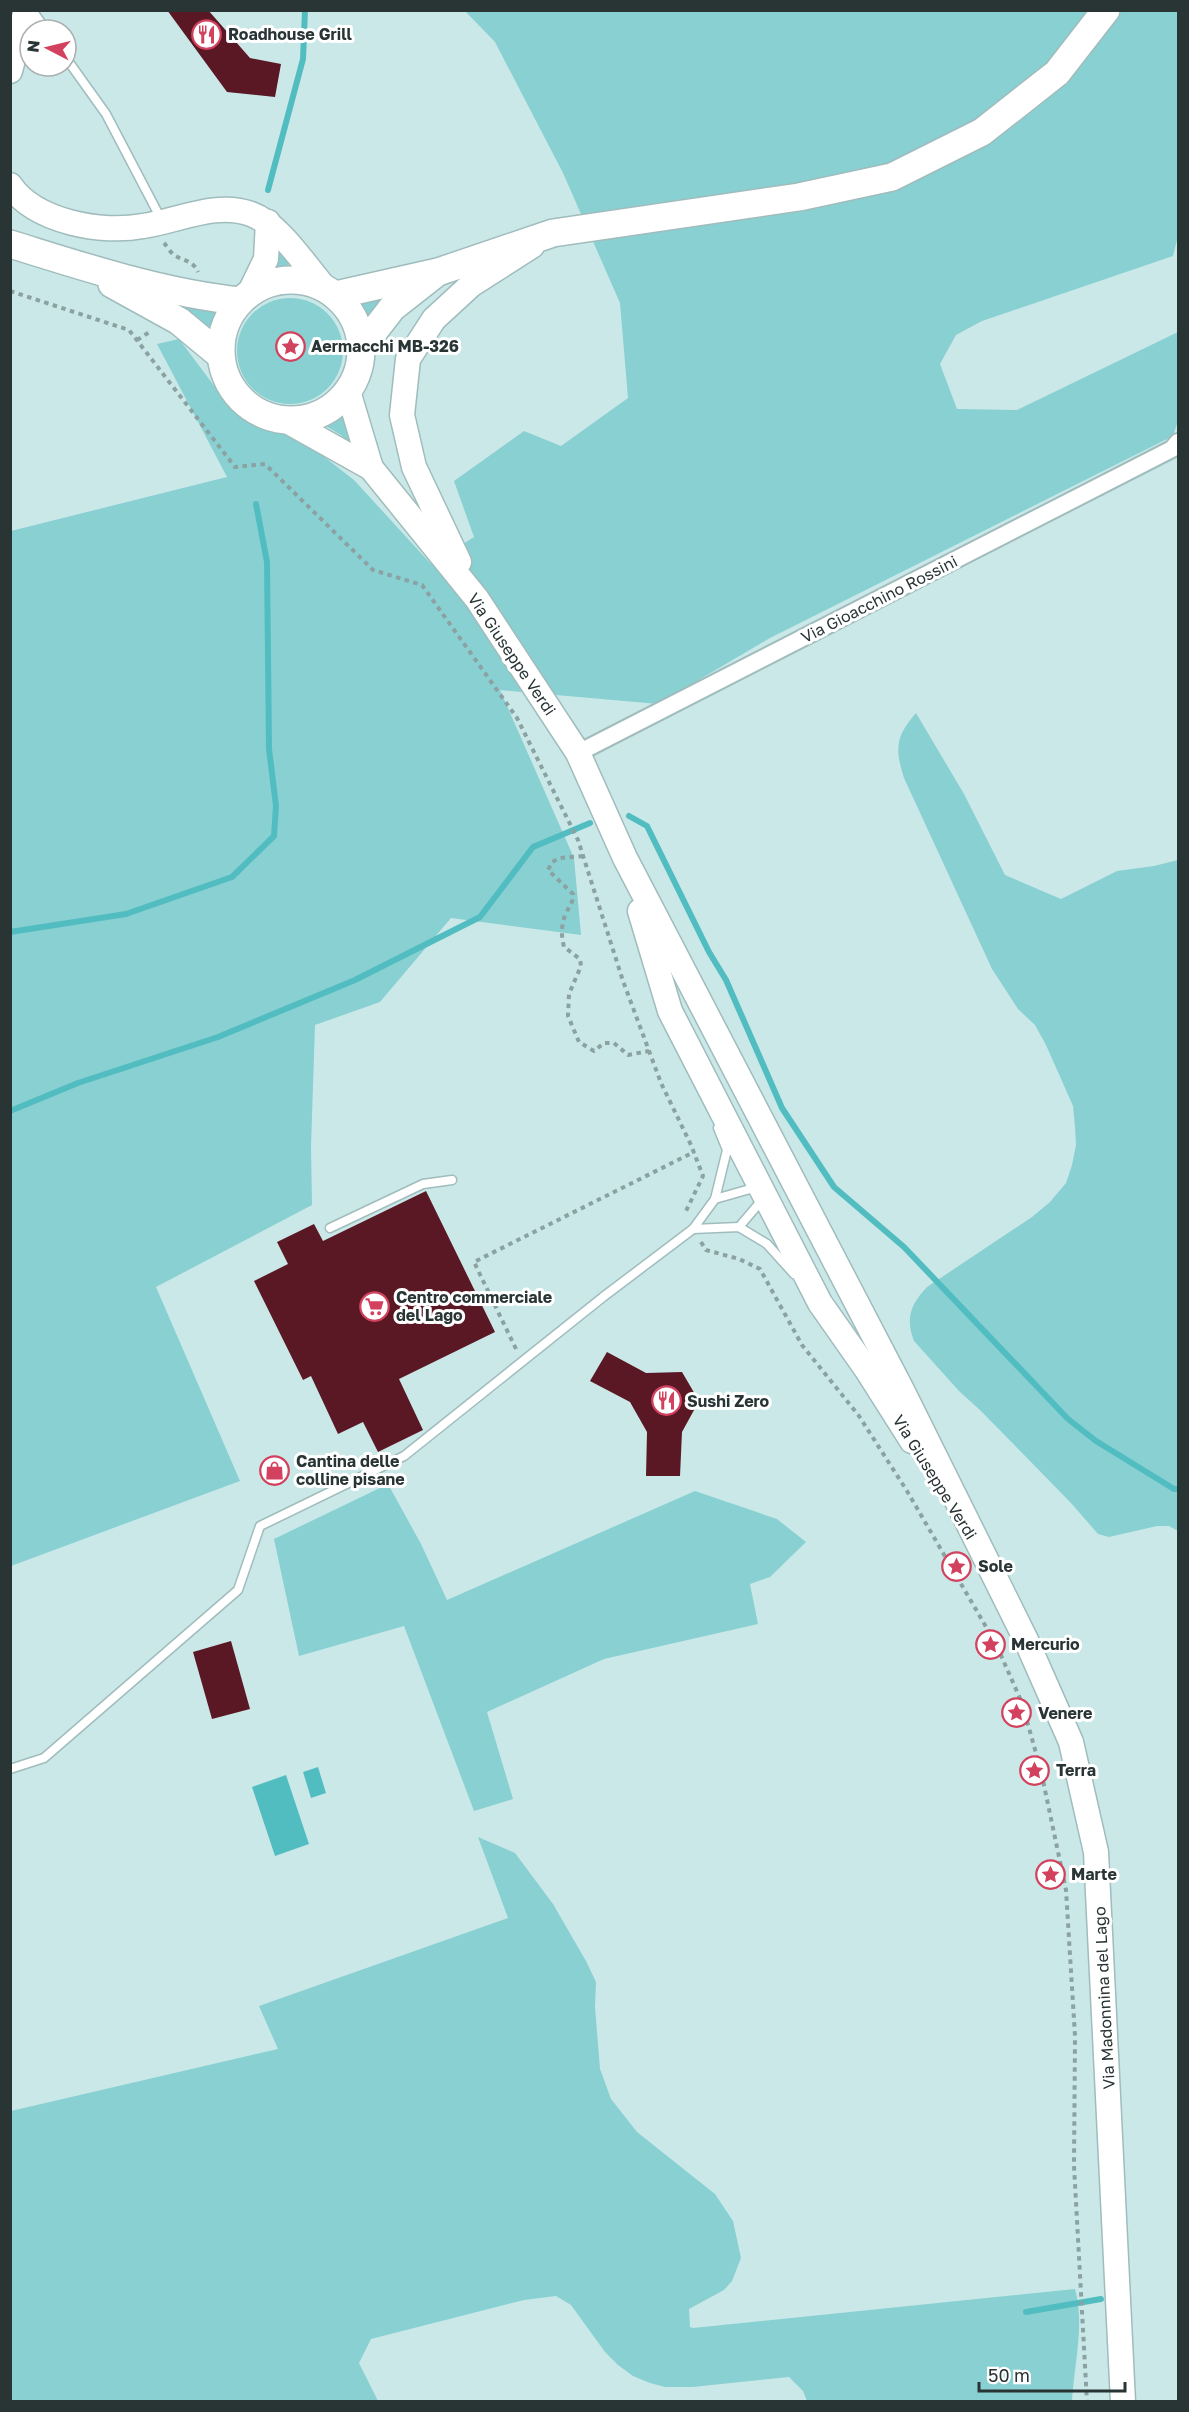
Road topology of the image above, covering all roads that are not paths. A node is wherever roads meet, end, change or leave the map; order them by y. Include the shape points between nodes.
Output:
1 (26, 10) edge
2 (1106, 10) edge
3 (10, 71) edge
4 (78, 75) edge
5 (10, 184) edge
6 (162, 222) junction
7 (268, 222) junction
8 (553, 233) junction
9 (10, 244) edge
10 (77, 264) junction
11 (438, 272) junction
12 (330, 291) junction
13 (245, 296) junction
14 (362, 348) junction
15 (220, 355) junction
16 (348, 391) junction
17 (287, 421) junction
18 (1179, 442) edge
19 (371, 468) junction
20 (477, 599) junction
21 (578, 753) junction
22 (625, 858) junction
23 (670, 1011) junction
24 (724, 1050) junction
25 (452, 1180) dead end
26 (766, 1194) junction
27 (715, 1198) junction
28 (740, 1227) junction
29 (330, 1228) dead end
30 (693, 1229) junction
31 (851, 1293) junction
32 (820, 1303) junction
33 (979, 1546) junction
34 (10, 1769) edge
35 (1123, 2402) edge

1 - 3 main road
2 - 8 main road via 1057,73 982,132 892,177 799,197
4 - 6 lane via 106,114
5 - 6 main road via 19,197 49,215 91,227 141,227
6 - 7 main road via 230,209
7 - 12 main road
7 - 13 main road via 266,259
8 - 11 main road
8 - 20 main road via 471,285 434,319 408,359 402,415 414,467
9 - 10 main road
10 - 13 main road via 202,297
10 - 15 main road via 179,321
11 - 12 main road
11 - 14 main road via 392,308
12 - 13 main road via 306,281 286,279 268,283
12 - 14 main road via 350,310
13 - 15 main road via 228,317
14 - 16 main road via 358,370
15 - 17 main road via 235,393 249,407 267,417
16 - 17 main road via 332,408 310,418
16 - 19 main road, Via Giuseppe Verdi
17 - 19 main road, Via Giuseppe Verdi
18 - 21 street, Via Gioacchino Rossini via 1172,450
19 - 20 main road, Via Giuseppe Verdi
20 - 21 main road, Via Giuseppe Verdi
21 - 22 main road, Via Giuseppe Verdi
22 - 23 main road, Via Giuseppe Verdi
22 - 24 main road, Via Giuseppe Verdi
23 - 26 main road, Via Giuseppe Verdi
23 - 27 lane via 727,1150
24 - 26 main road, Via Giuseppe Verdi via 731,1086 771,1166
24 - 31 main road, Via Giuseppe Verdi
25 - 29 lane via 423,1184
26 - 27 lane via 750,1189
26 - 28 lane
26 - 31 main road, Via Giuseppe Verdi via 786,1199
26 - 32 main road, Via Giuseppe Verdi
27 - 30 lane
28 - 30 lane
28 - 32 lane via 767,1244
30 - 34 lane via 404,1456 260,1526 238,1590 44,1758
31 - 33 main road, Via Giuseppe Verdi
32 - 33 main road, Via Giuseppe Verdi
33 - 35 main road, Via Madonnina del Lago via 1071,1742 1096,1852

